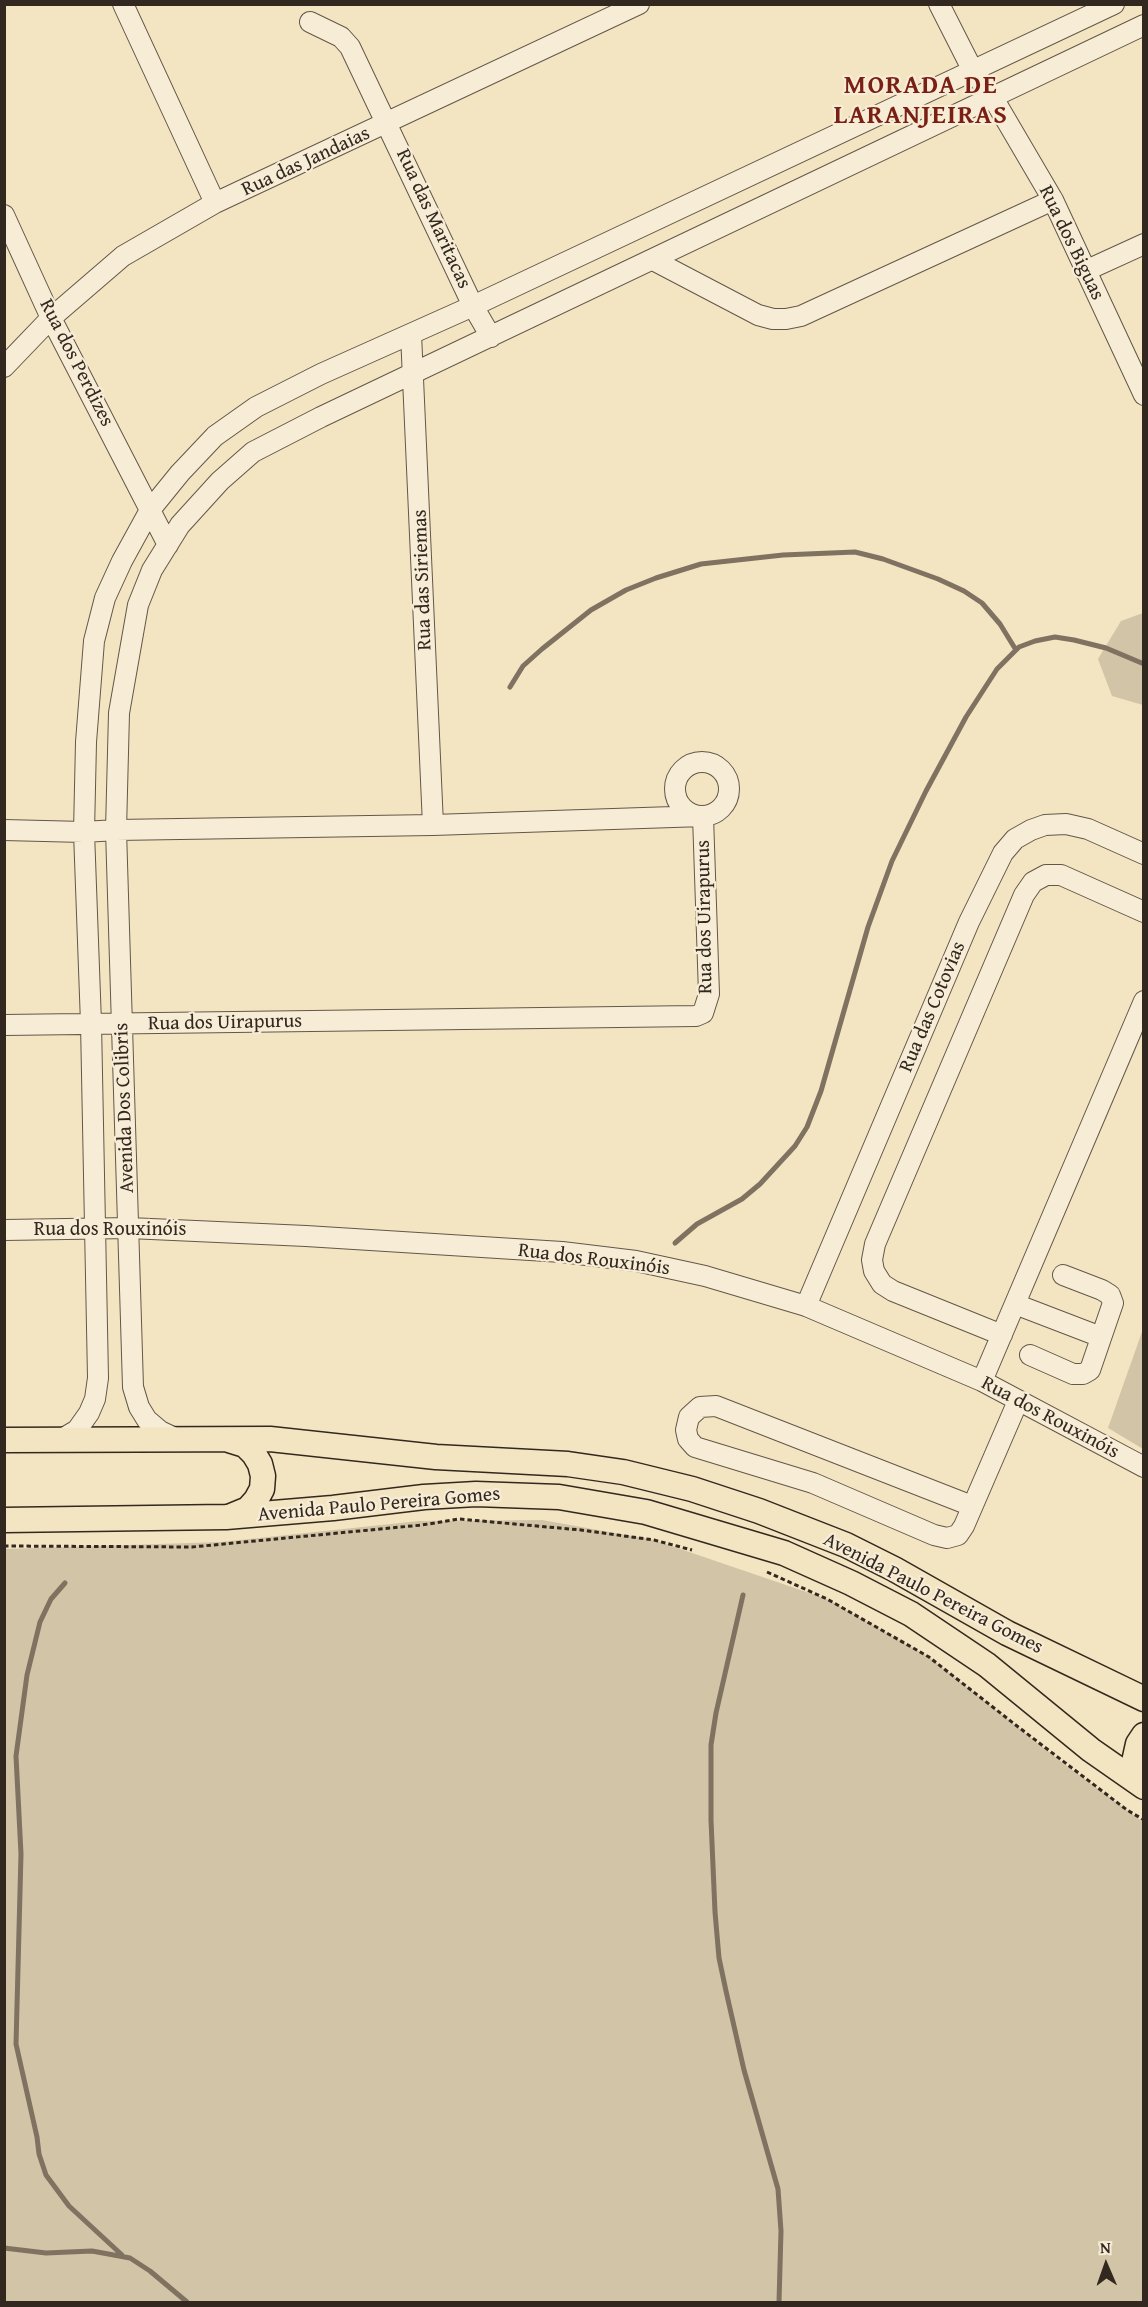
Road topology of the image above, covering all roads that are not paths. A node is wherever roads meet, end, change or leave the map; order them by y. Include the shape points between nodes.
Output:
1 (123, 4) edge
2 (639, 4) edge
3 (939, 4) edge
4 (1114, 4) edge
5 (310, 22) dead end
6 (1143, 25) edge
7 (973, 71) junction
8 (992, 96) junction
9 (388, 124) junction
10 (1053, 200) junction
11 (215, 203) junction
12 (4, 215) edge
13 (1143, 244) edge
14 (653, 260) junction
15 (1085, 271) junction
16 (473, 306) junction
17 (51, 318) junction
18 (411, 334) junction
19 (491, 337) junction
20 (4, 368) edge
21 (414, 372) junction
22 (1143, 394) edge
23 (150, 510) junction
24 (168, 545) junction
25 (433, 825) junction
26 (4, 830) edge
27 (116, 830) junction
28 (84, 832) junction
29 (1143, 854) edge
30 (1143, 912) edge
31 (1143, 1001) edge
32 (91, 1023) junction
33 (123, 1024) junction
34 (4, 1025) edge
35 (129, 1228) junction
36 (94, 1229) junction
37 (4, 1230) edge
38 (1063, 1275) dead end
39 (1015, 1304) junction
40 (806, 1306) junction
41 (1002, 1335) junction
42 (1101, 1337) junction
43 (1030, 1354) dead end
44 (982, 1381) junction
45 (1018, 1401) junction
46 (223, 1438) junction
47 (177, 1439) junction
48 (4, 1440) edge
49 (60, 1440) junction
50 (1143, 1467) edge
51 (972, 1506) junction
52 (226, 1518) junction
53 (4, 1520) edge
54 (1143, 1699) edge
55 (1143, 1736) edge
56 (1143, 1786) edge

1 - 11 street
2 - 9 street, Rua das Jandaias
3 - 7 street, Rua dos Biguas
4 - 7 street, Avenida Dos Colibris
5 - 9 street, Rua das Maritacas via 347,41
6 - 8 street, Avenida Dos Colibris
7 - 8 street, Rua dos Biguas
7 - 16 street, Avenida Dos Colibris
8 - 10 street, Rua dos Biguas
8 - 14 street, Avenida Dos Colibris
9 - 11 street, Rua das Jandaias
9 - 16 street, Rua das Maritacas
10 - 14 street via 786,320 758,315
10 - 15 street, Rua dos Biguas
11 - 17 street, Rua das Jandaias via 123,256
12 - 17 street, Rua dos Perdizes
13 - 15 street
14 - 19 street, Avenida Dos Colibris
15 - 22 street, Rua dos Biguas
16 - 18 street, Avenida Dos Colibris
16 - 19 street, Rua das Maritacas
17 - 20 street, Rua das Jandaias
17 - 23 street, Rua dos Perdizes
18 - 21 street, Rua das Siriemas
18 - 23 street, Avenida Dos Colibris via 256,407 215,436
19 - 21 street, Avenida Dos Colibris
21 - 24 street, Avenida Dos Colibris via 253,452 220,481 180,525
21 - 25 street, Rua das Siriemas
23 - 24 street, Rua dos Perdizes
23 - 28 street, Avenida Dos Colibris via 105,598 94,641
24 - 27 street, Avenida Dos Colibris via 138,605 127,657 119,713
25 - 27 street, Rua dos Uirapurus
25 - 33 street, Rua dos Uirapurus via 703,816 709,994 704,1013
26 - 28 street
27 - 28 street
27 - 33 street, Avenida Dos Colibris
28 - 32 street, Avenida Dos Colibris
29 - 40 street, Rua das Cotovias via 1088,829 1066,824 1031,830 1015,839 1003,853 969,921
30 - 41 street via 1061,875 1046,875 1033,882 1024,895 875,1244 872,1260 882,1284
31 - 39 street
32 - 33 street, Rua dos Uirapurus
32 - 34 street, Rua dos Uirapurus
32 - 36 street, Avenida Dos Colibris
33 - 35 street, Avenida Dos Colibris
35 - 36 street, Rua dos Rouxinóis
35 - 40 street, Rua dos Rouxinóis via 562,1252 636,1261
35 - 47 street, Avenida Dos Colibris via 134,1394 142,1413 153,1425
36 - 37 street, Rua dos Rouxinóis
36 - 49 street, Avenida Dos Colibris via 95,1399 77,1430
38 - 42 street via 1110,1295 1113,1303
39 - 41 street
39 - 42 street
40 - 44 street, Rua dos Rouxinóis
41 - 44 street
42 - 43 street via 1090,1370 1083,1374 1073,1374
44 - 45 street, Rua dos Rouxinóis
45 - 50 street, Rua dos Rouxinóis
45 - 51 street
46 - 47 main road, Avenida Paulo Pereira Gomes
46 - 52 main road via 250,1449 263,1476 256,1500 242,1512
46 - 54 main road, Avenida Paulo Pereira Gomes via 568,1464 692,1488 846,1545 1007,1633
47 - 49 main road, Avenida Paulo Pereira Gomes
48 - 49 main road, Avenida Paulo Pereira Gomes
51 - 51 street via 957,1535 934,1535 813,1483 695,1447 686,1430 689,1417 700,1407 716,1406
52 - 53 main road, Avenida Paulo Pereira Gomes
52 - 56 main road, Avenida Paulo Pereira Gomes via 433,1496 517,1494 604,1503 688,1523 784,1553 911,1614 987,1665 1091,1750
55 - 56 main road via 1134,1762

